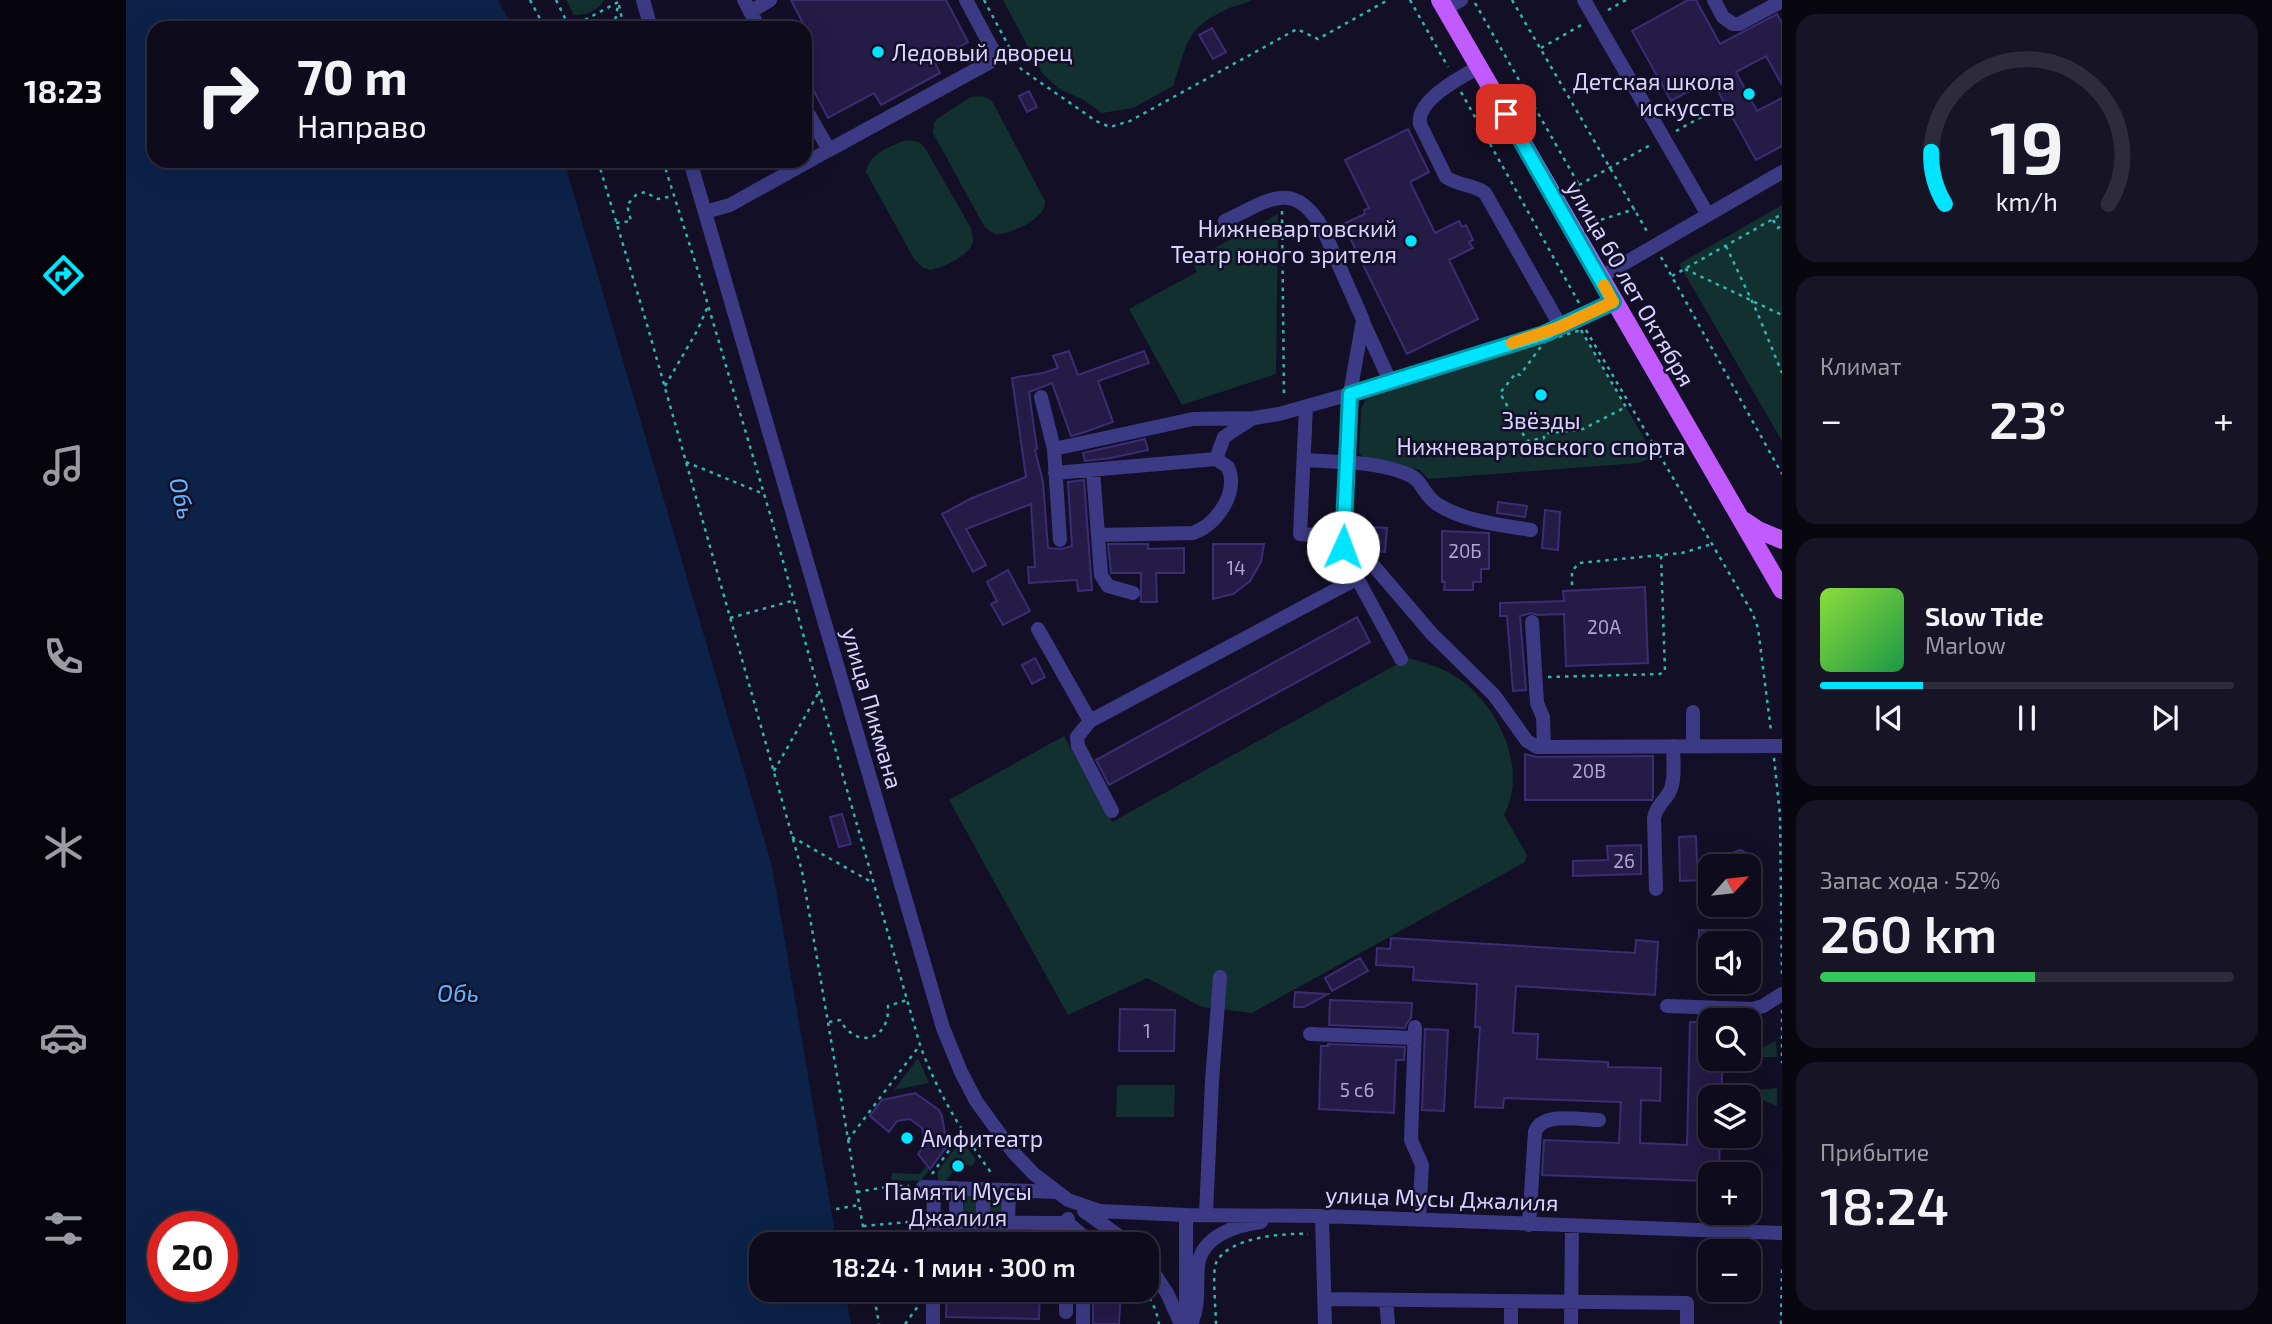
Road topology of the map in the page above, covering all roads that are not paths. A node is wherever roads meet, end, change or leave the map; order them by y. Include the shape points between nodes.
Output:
1 (643, 0) edge
2 (770, 0) edge
3 (965, 0) edge
4 (1584, 0) edge
5 (1714, 0) edge
6 (1782, 1) edge
7 (1449, 3) edge
8 (747, 6) edge
9 (649, 21) edge
10 (1479, 67) junction
11 (812, 120) edge
12 (829, 150) junction
13 (812, 159) edge
14 (692, 168) edge
15 (797, 168) edge
16 (1782, 172) edge
17 (705, 212) junction
18 (1708, 215) junction
19 (1225, 221) dead end
20 (1600, 278) junction
21 (1613, 302) junction
22 (1363, 320) junction
23 (1560, 327) junction
24 (1390, 381) junction
25 (1350, 394) junction
26 (1041, 397) dead end
27 (1306, 407) junction
28 (1254, 418) junction
29 (1074, 445) junction
30 (1054, 449) junction
31 (1216, 459) junction
32 (1304, 460) junction
33 (1347, 463) junction
34 (1093, 470) junction
35 (1077, 471) junction
36 (1055, 473) junction
37 (1735, 513) junction
38 (1531, 530) dead end
39 (1098, 535) junction
40 (1343, 537) junction
41 (1060, 540) dead end
42 (1782, 540) edge
43 (1356, 579) junction
44 (1780, 581) edge
45 (1133, 593) dead end
46 (1532, 622) dead end
47 (1038, 629) dead end
48 (1401, 659) dead end
49 (1693, 712) dead end
50 (1090, 721) junction
51 (1672, 746) junction
52 (1693, 746) junction
53 (1777, 746) edge
54 (1544, 747) junction
55 (1112, 811) dead end
56 (1656, 889) dead end
57 (1220, 976) dead end
58 (1782, 994) edge
59 (1667, 1006) dead end
60 (1310, 1034) dead end
61 (1599, 1120) dead end
62 (957, 1188) junction
63 (983, 1189) junction
64 (1007, 1190) junction
65 (1062, 1196) junction
66 (1100, 1211) joint
67 (1206, 1214) junction
68 (1186, 1215) junction
69 (1290, 1216) junction
70 (1322, 1216) junction
71 (1419, 1219) junction
72 (927, 1222) junction
73 (957, 1223) junction
74 (983, 1223) junction
75 (1008, 1223) junction
76 (1068, 1223) junction
77 (1529, 1225) junction
78 (1572, 1227) junction
79 (930, 1232) edge
80 (1068, 1232) edge
81 (1078, 1232) edge
82 (1113, 1232) edge
83 (1782, 1233) edge
84 (1159, 1281) edge
85 (1324, 1299) junction
86 (1387, 1300) junction
87 (1511, 1301) junction
88 (1572, 1301) junction
89 (930, 1302) edge
90 (1066, 1302) edge
91 (1083, 1302) edge
92 (1066, 1312) dead end
93 (933, 1324) edge
94 (1083, 1324) edge
95 (1183, 1324) edge
96 (1191, 1324) edge
97 (1325, 1324) edge
98 (1388, 1324) edge
99 (1511, 1324) edge
100 (1571, 1324) edge
101 (1687, 1324) edge

1 - 9 street
2 - 8 street
3 - 12 street via 995,54 990,62
4 - 18 street
5 - 6 street via 1733,24
7 - 10 main road, улица 60 лет Октября
10 - 20 main road, улица 60 лет Октября
10 - 23 street via 1449,84 1422,109 1420,124 1447,177 1485,193
11 - 12 street
12 - 13 street
14 - 17 street, улица Пикмана
15 - 17 street via 730,205
16 - 18 street
17 - 65 street, улица Пикмана via 943,1028 961,1072 993,1126 1013,1152
18 - 20 street
19 - 22 street via 1282,197 1294,198 1322,227
20 - 21 main road, улица 60 лет Октября
21 - 23 street
21 - 37 main road, улица 60 лет Октября
22 - 24 street
22 - 25 street
23 - 24 street
24 - 25 street
25 - 27 street
25 - 33 street
26 - 30 street
27 - 28 street
27 - 32 street
28 - 29 street via 1193,419
28 - 31 street via 1224,437
29 - 30 street
29 - 35 street
30 - 36 street
31 - 34 street
31 - 39 street via 1228,467 1232,483 1227,499 1207,526 1193,533
32 - 33 street
32 - 40 street via 1300,534
33 - 38 street via 1408,474 1440,506 1493,524
33 - 40 street
34 - 35 street
34 - 39 street
35 - 36 street
36 - 41 street
37 - 42 main road
37 - 44 main road, улица 60 лет Октября
39 - 45 street via 1104,581
40 - 43 street via 1344,554
40 - 54 street via 1361,550 1432,634 1485,685 1527,741
43 - 48 street
43 - 50 street
46 - 54 street
47 - 50 street
49 - 52 street
50 - 55 street via 1077,737 1077,746
51 - 52 street
51 - 54 street
51 - 56 street via 1673,783 1654,818
52 - 53 street
57 - 67 street
58 - 59 street via 1753,1009
60 - 71 street via 1415,1032 1411,1140 1422,1165
61 - 77 street via 1547,1119 1537,1126
62 - 63 street
62 - 72 street via 928,1186
62 - 73 street
63 - 64 street
63 - 74 street
64 - 65 street
64 - 75 street
65 - 66 street, улица Пикмана
65 - 76 street
65 - 82 street
66 - 68 street, улица Мусы Джалиля
67 - 68 street, улица Мусы Джалиля
67 - 69 street, улица Мусы Джалиля
68 - 95 street
69 - 70 street, улица Мусы Джалиля
69 - 96 street via 1241,1225 1208,1244 1198,1262 1197,1312
70 - 71 street, улица Мусы Джалиля
70 - 85 street
71 - 77 street, улица Мусы Джалиля
72 - 73 street
72 - 79 street
73 - 74 street
74 - 75 street
75 - 76 street
76 - 80 street
76 - 81 street
77 - 78 street, улица Мусы Джалиля
78 - 83 street, улица Мусы Джалиля
78 - 88 street
84 - 95 street
85 - 86 street
85 - 97 street
86 - 87 street
86 - 98 street
87 - 88 street
87 - 99 street
88 - 100 street
88 - 101 street via 1687,1303
89 - 93 street
90 - 92 street
91 - 94 street

